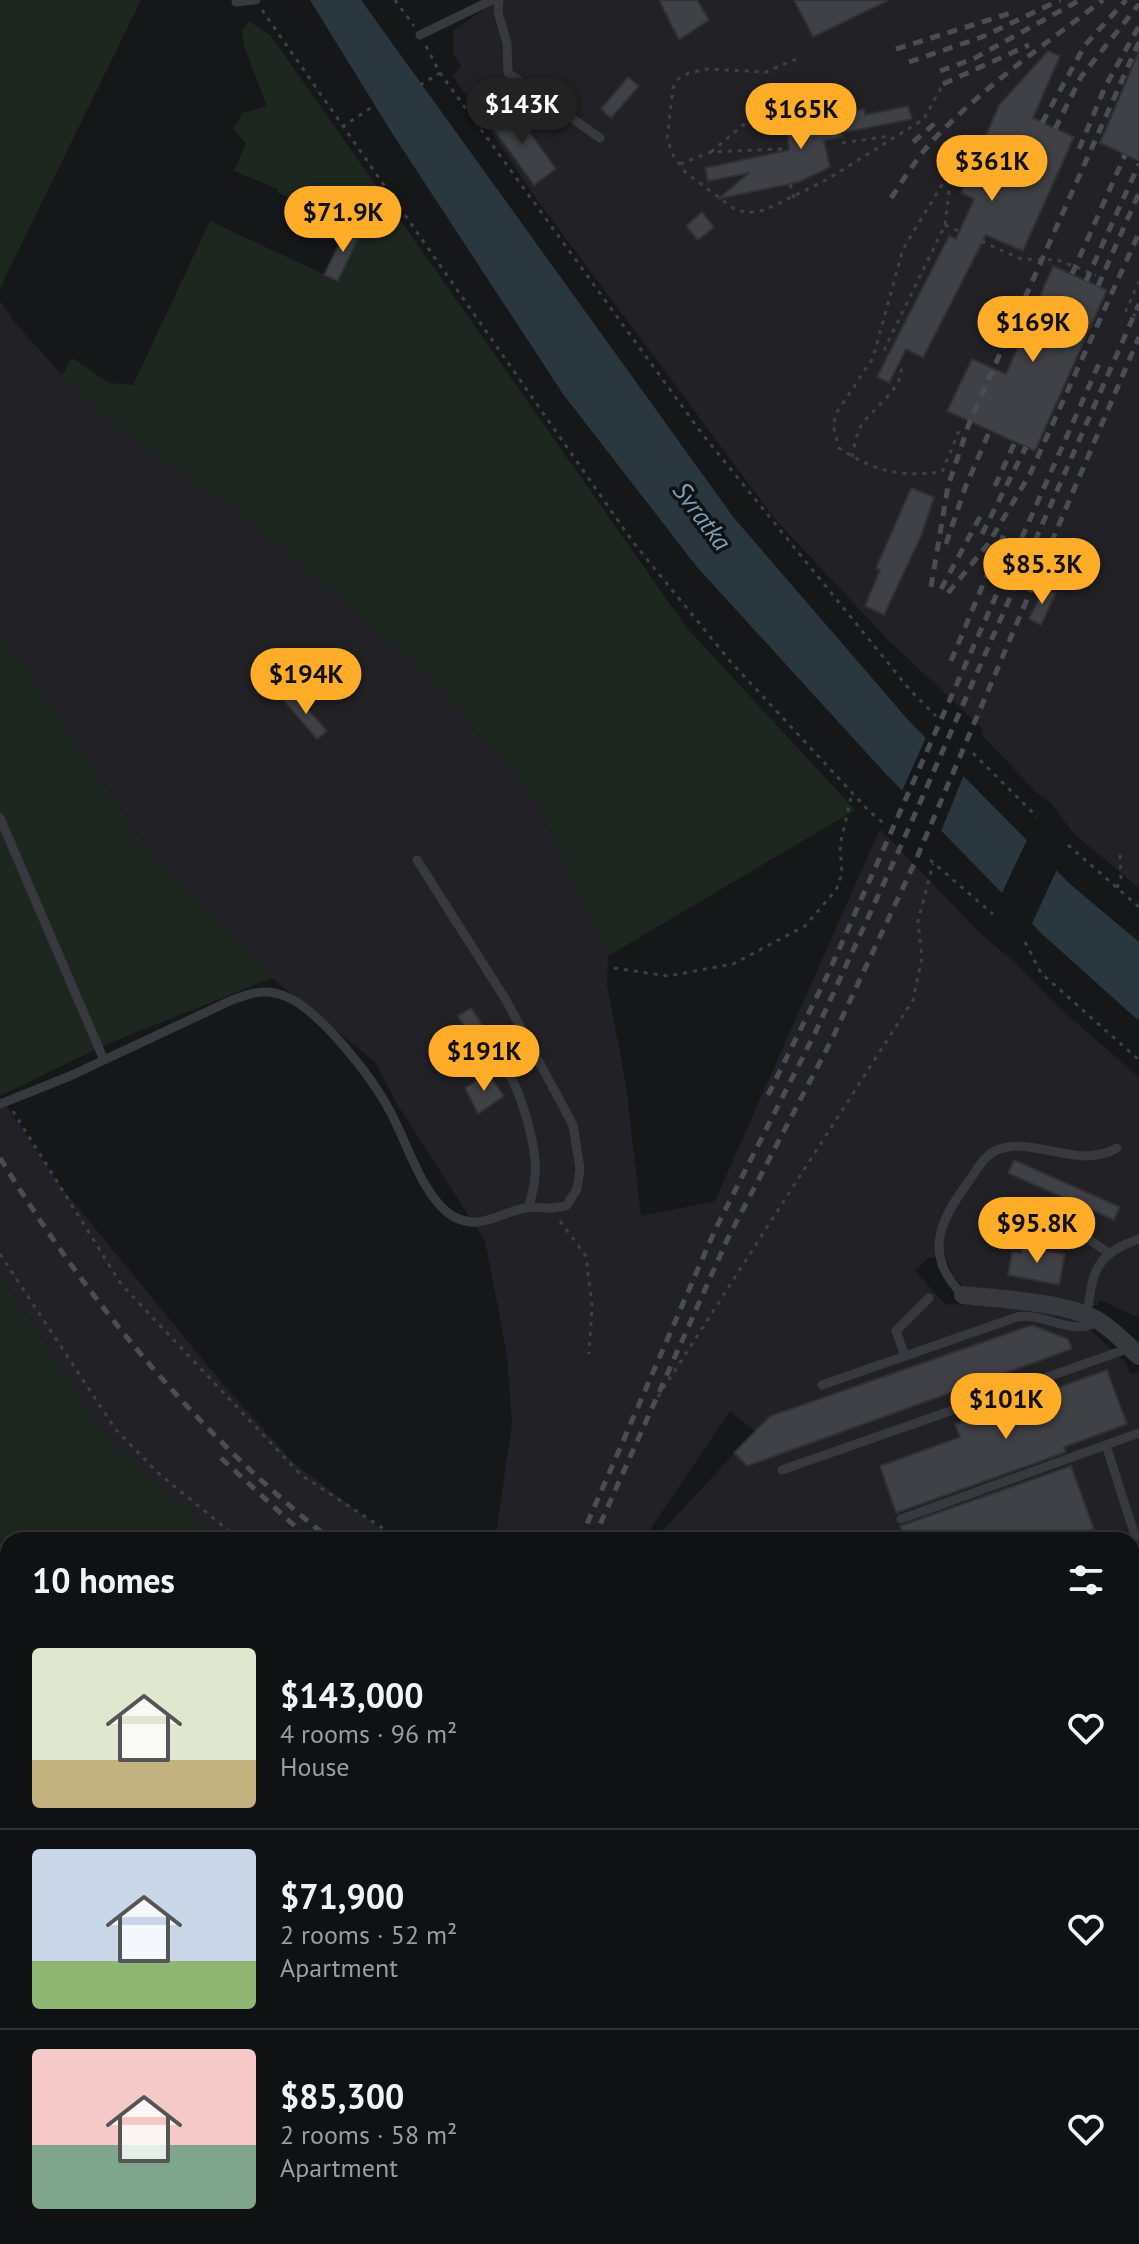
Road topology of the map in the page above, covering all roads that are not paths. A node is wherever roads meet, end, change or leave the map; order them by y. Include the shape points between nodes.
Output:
1 (256, 0) edge
2 (492, 0) edge
3 (499, 0) edge
4 (235, 4) edge
5 (420, 35) road end
6 (600, 138) dead end
7 (0, 818) edge
8 (417, 860) dead end
9 (104, 1060) junction
10 (506, 1070) dead end
11 (3, 1102) edge
12 (1117, 1148) dead end
13 (529, 1207) junction
14 (1018, 1215) dead end
15 (1139, 1239) edge
16 (1109, 1253) junction
17 (963, 1295) joint
18 (929, 1298) dead end
19 (1093, 1318) junction
20 (1134, 1352) edge
21 (905, 1356) junction
22 (822, 1385) dead end
23 (1139, 1433) edge
24 (1106, 1445) junction
25 (782, 1470) dead end
26 (901, 1519) dead end
27 (1133, 1532) edge

1 - 4 lane
2 - 5 lane
3 - 6 lane via 508,73
7 - 9 lane
8 - 13 lane via 514,1013 573,1125 580,1169 577,1189 567,1205 549,1210
9 - 11 lane
9 - 13 lane via 232,1000 261,992 283,994 310,1012 368,1081 440,1206 465,1221 478,1222
10 - 13 lane via 516,1084 530,1136 536,1173
12 - 17 lane via 1103,1156 1014,1147 988,1155 950,1206 940,1235 941,1265
14 - 16 lane via 1079,1233
15 - 16 lane
16 - 19 lane via 1093,1273
17 - 19 street
18 - 21 lane via 896,1331
19 - 20 street
19 - 21 lane via 1081,1327 1024,1316
20 - 25 lane
21 - 22 lane
23 - 24 lane
24 - 26 lane
24 - 27 lane

